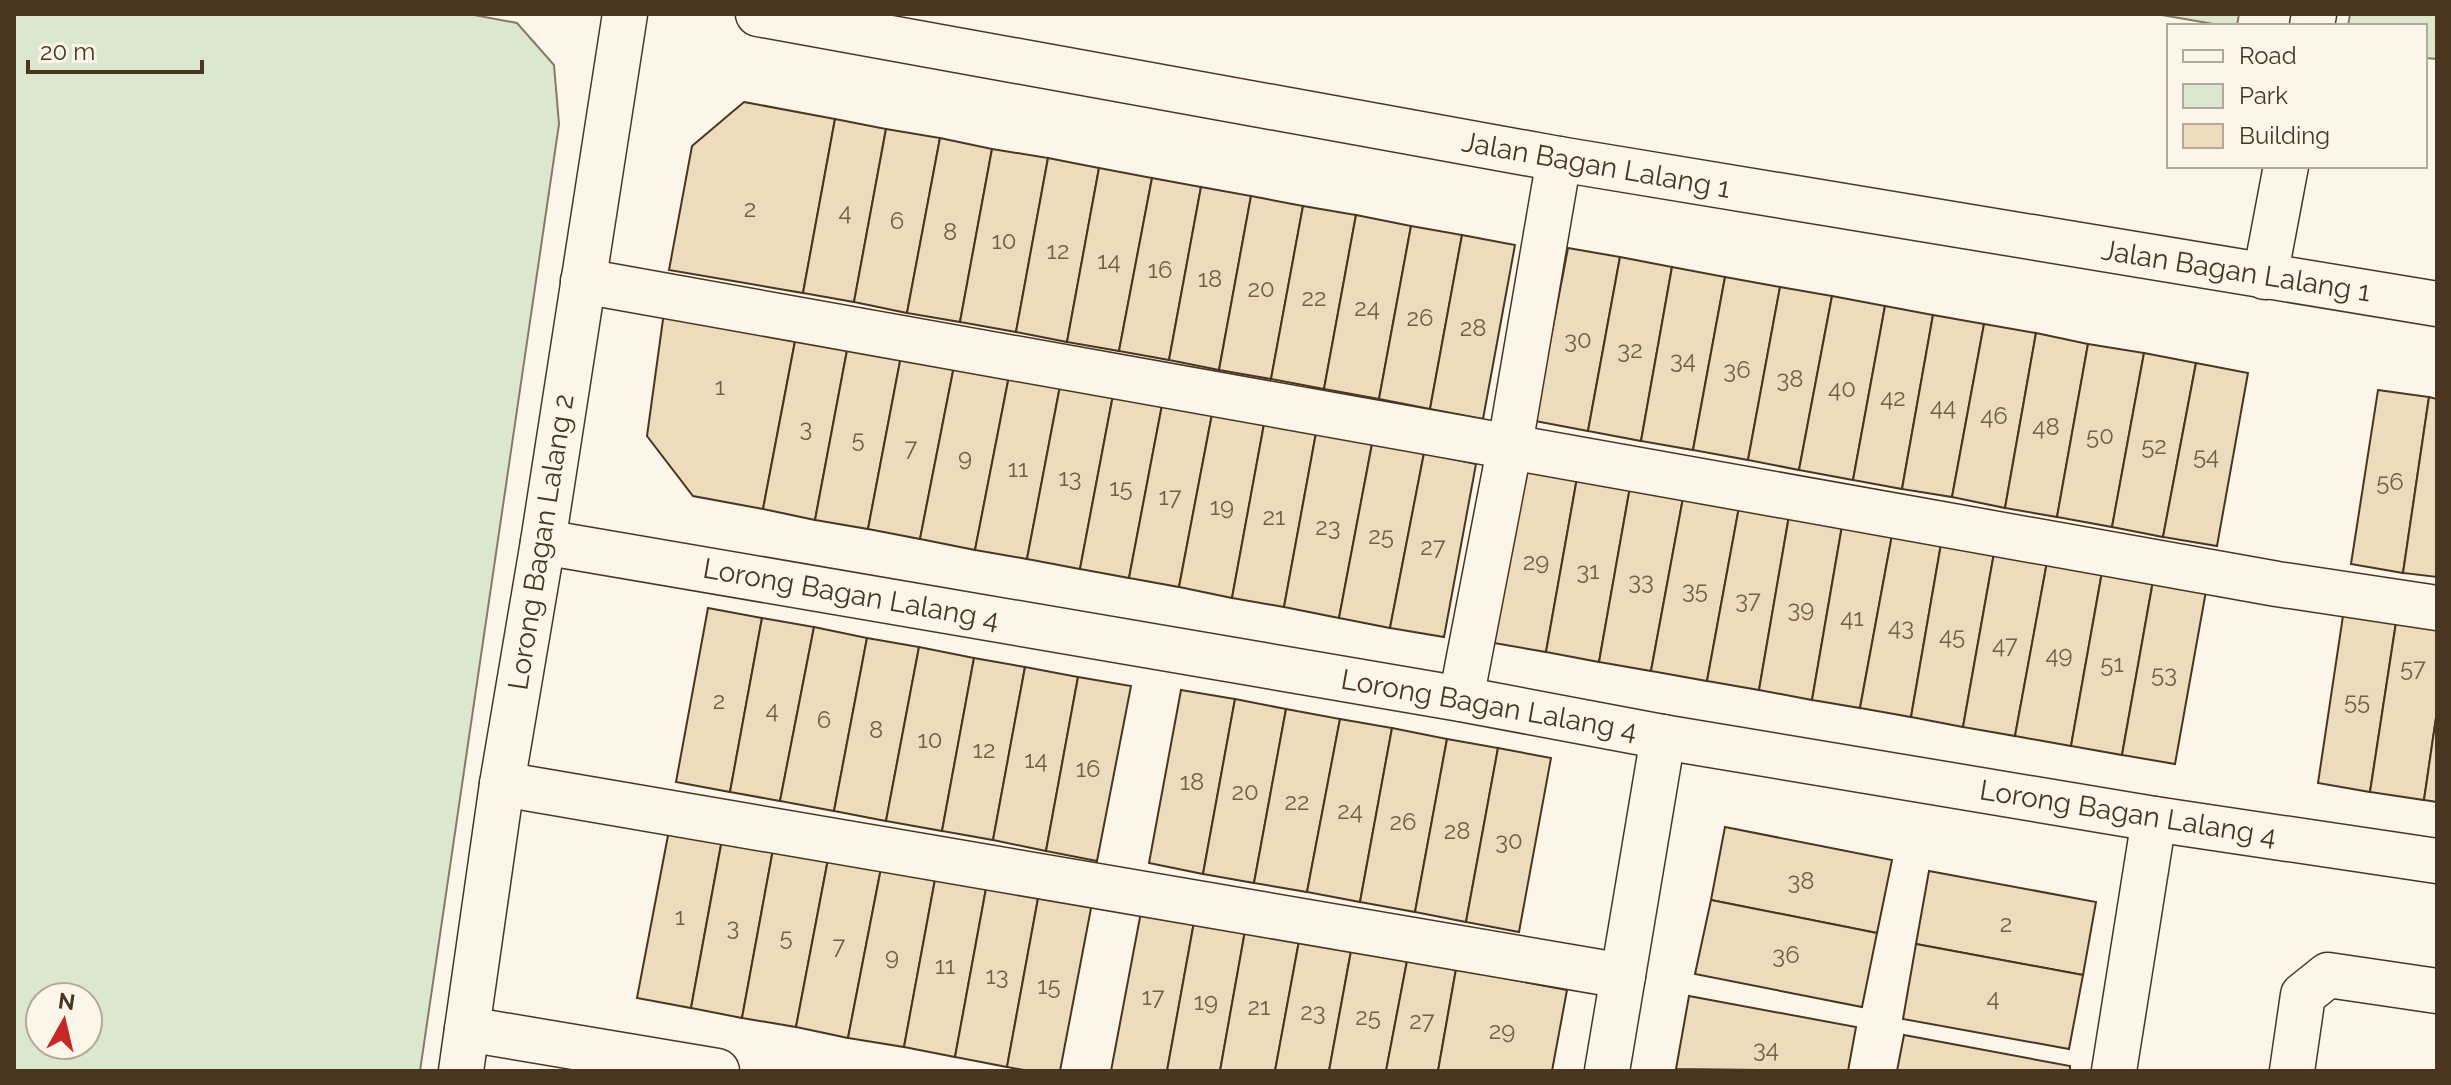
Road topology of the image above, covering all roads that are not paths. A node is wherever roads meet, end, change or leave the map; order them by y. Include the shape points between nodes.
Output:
1 (625, 14) edge
2 (758, 14) edge
3 (1559, 159) junction
4 (2286, 168) edge
5 (2265, 277) junction
6 (583, 281) junction
7 (2437, 304) edge
8 (1510, 445) junction
9 (543, 542) junction
10 (2437, 608) edge
11 (1461, 699) junction
12 (1663, 737) junction
13 (502, 784) junction
14 (2154, 819) junction
15 (2437, 861) edge
16 (1623, 976) junction
17 (2437, 991) edge
18 (464, 1050) edge
19 (717, 1071) edge
20 (1607, 1071) edge
21 (2114, 1071) edge
22 (2292, 1071) edge

1 - 6 street, Lorong Bagan Lalang 2
2 - 3 street, Jalan Bagan Lalang 1
3 - 5 street, Jalan Bagan Lalang 1
3 - 8 street
4 - 5 street
5 - 7 street, Jalan Bagan Lalang 1
6 - 8 street
6 - 9 street, Lorong Bagan Lalang 2
8 - 10 street via 2277,584
8 - 11 street
9 - 11 street, Lorong Bagan Lalang 4
9 - 13 street, Lorong Bagan Lalang 2
11 - 12 street, Lorong Bagan Lalang 4
12 - 14 street, Lorong Bagan Lalang 4
12 - 16 street
13 - 16 street
13 - 18 street, Lorong Bagan Lalang 2
14 - 15 street, Lorong Bagan Lalang 4
14 - 21 street
16 - 20 street
17 - 22 street via 2328,975 2303,995
18 - 19 street

